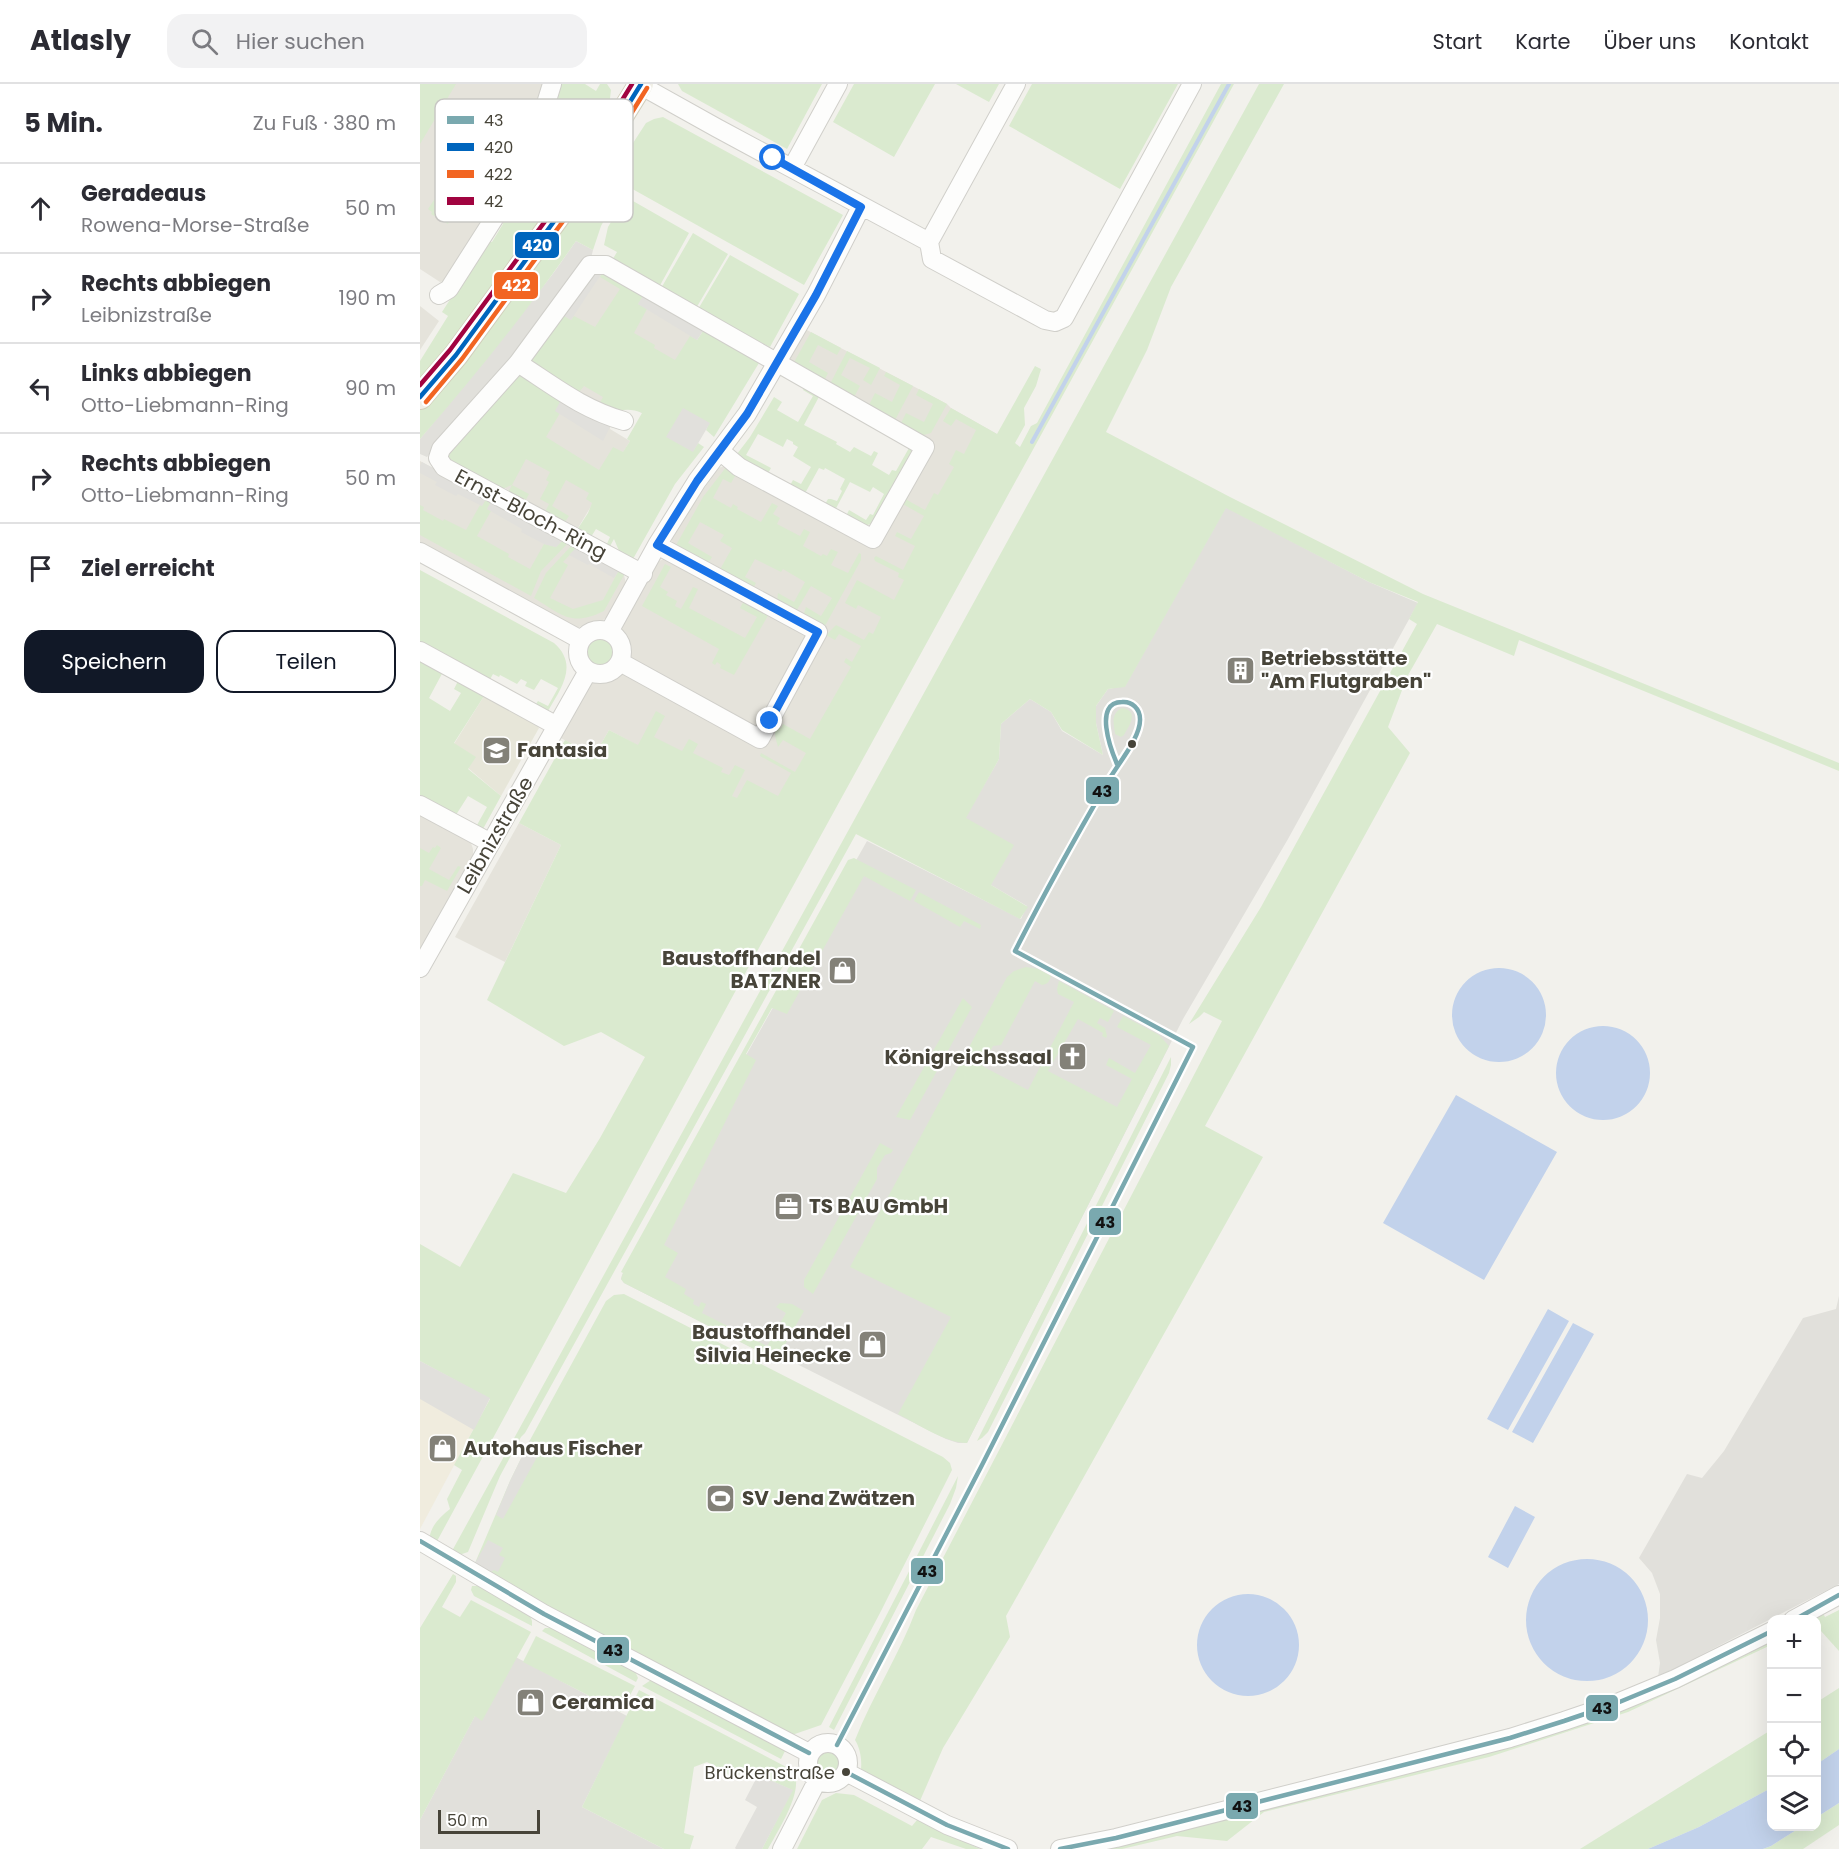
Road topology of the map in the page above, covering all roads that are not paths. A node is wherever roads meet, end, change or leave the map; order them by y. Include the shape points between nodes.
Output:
1 (552, 84) edge
2 (640, 84) edge
3 (838, 84) edge
4 (1016, 84) edge
5 (1192, 84) edge
6 (547, 99) edge
7 (631, 99) edge
8 (792, 168) junction
9 (861, 207) junction
10 (492, 222) edge
11 (554, 222) edge
12 (928, 242) junction
13 (439, 295) dead end
14 (776, 362) junction
15 (518, 363) junction
16 (420, 396) edge
17 (624, 422) dead end
18 (720, 451) junction
19 (657, 545) junction
20 (420, 552) edge
21 (643, 574) junction
22 (609, 632) junction
23 (581, 640) junction
24 (420, 651) edge
25 (620, 662) junction
26 (588, 671) junction
27 (557, 726) junction
28 (420, 805) edge
29 (491, 843) junction
30 (420, 968) edge
31 (420, 1541) edge
32 (1839, 1595) edge
33 (1802, 1615) edge
34 (1767, 1633) edge
35 (809, 1753) junction
36 (846, 1772) junction
37 (817, 1781) junction
38 (782, 1849) edge
39 (1008, 1849) edge
40 (1060, 1849) edge

1 - 6 street
2 - 7 main road
2 - 8 street
3 - 8 street
4 - 12 street
5 - 12 street via 1064,318 1055,322 1045,320 932,259
8 - 9 street
9 - 12 street
9 - 14 street
10 - 13 street via 449,289
11 - 16 main road via 456,355
14 - 15 street, Ernst-Bloch-Ring via 606,265 596,264 590,265
14 - 18 street via 747,414
14 - 18 street via 925,447 873,539 739,467
15 - 17 street via 580,404
15 - 21 street, Ernst-Bloch-Ring via 441,449 438,458 444,467
18 - 19 street
19 - 21 street
19 - 25 street via 818,632 760,739
20 - 23 street
21 - 22 street
22 - 23 street via 591,631
22 - 25 street via 621,644
23 - 26 street via 578,657
24 - 27 street
25 - 26 street via 605,674
26 - 27 street, Leibnizstraße
27 - 29 street, Leibnizstraße
28 - 29 street
29 - 30 street, Leibnizstraße
31 - 35 street via 544,1614
32 - 33 street
34 - 40 street via 1617,1703 1510,1738
35 - 36 street via 818,1744 837,1744 846,1754
35 - 37 street via 807,1766
36 - 37 street via 831,1783
36 - 39 street via 947,1826
37 - 38 street

